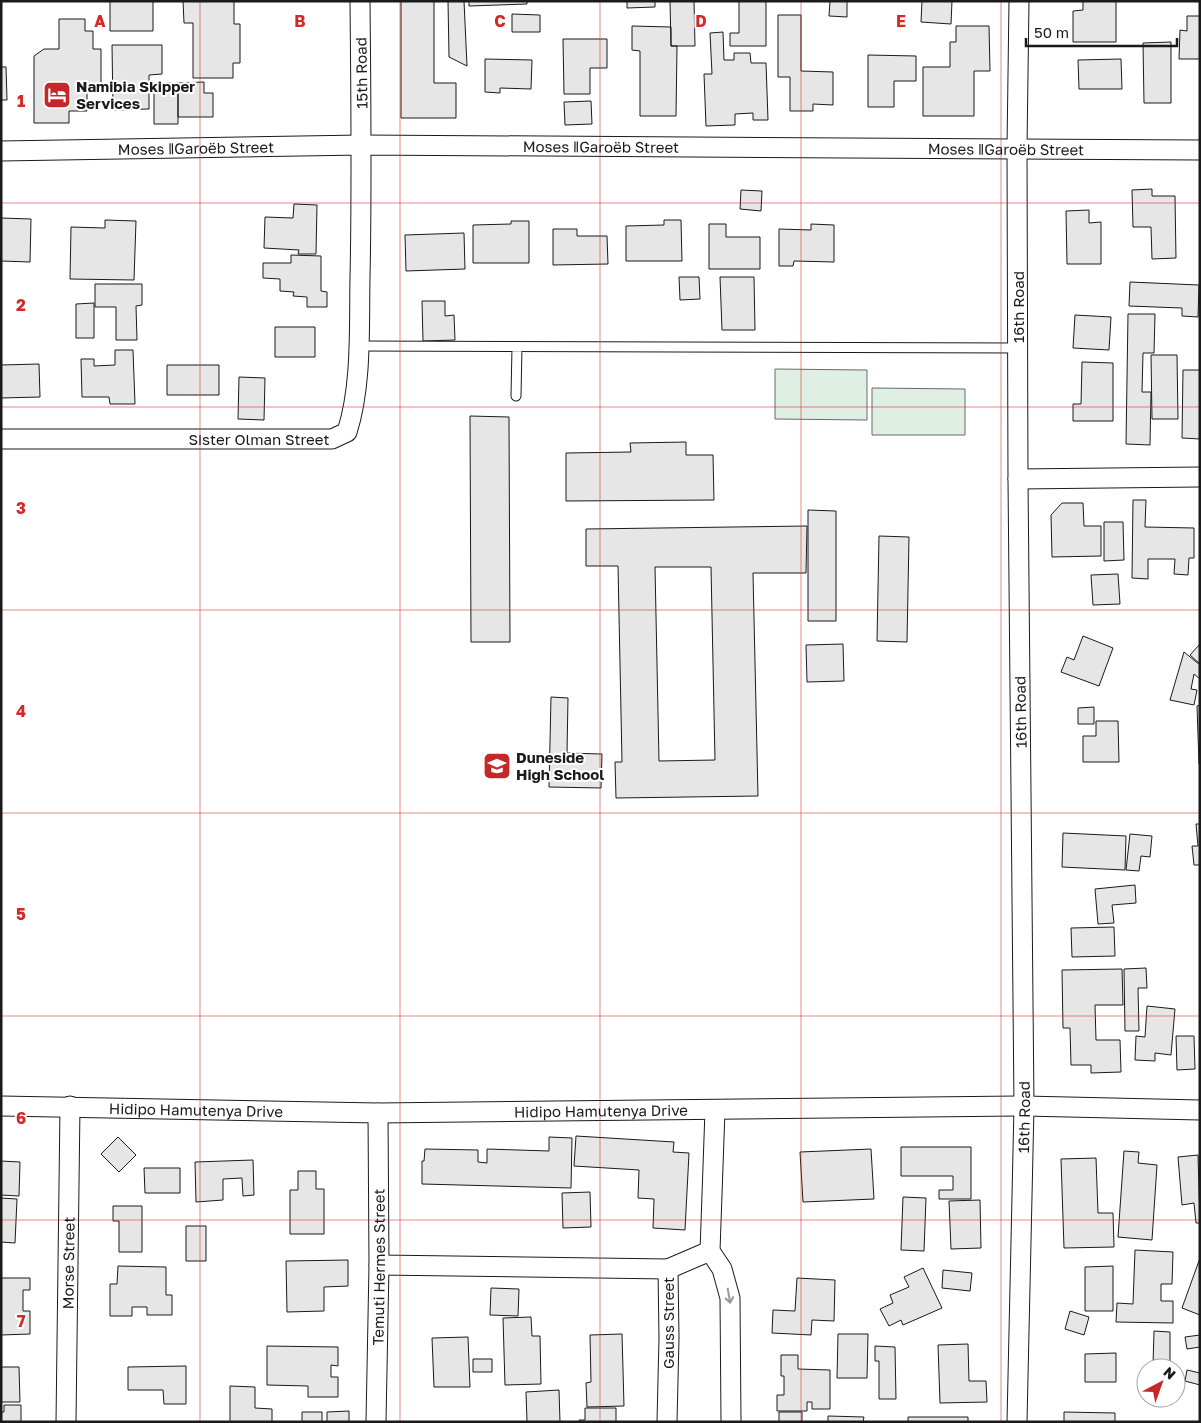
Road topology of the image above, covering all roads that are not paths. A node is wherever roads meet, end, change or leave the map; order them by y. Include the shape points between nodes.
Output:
1 (360, 1) edge
2 (1019, 1) edge
3 (362, 145) junction
4 (1017, 148) junction
5 (1200, 150) edge
6 (1, 151) edge
7 (359, 346) junction
8 (517, 348) junction
9 (1018, 348) junction
10 (516, 396) dead end
11 (1, 439) edge
12 (1200, 477) edge
13 (1018, 479) junction
14 (1, 1106) edge
15 (70, 1106) junction
16 (1024, 1106) junction
17 (715, 1110) junction
18 (1200, 1110) edge
19 (378, 1113) junction
20 (710, 1252) junction
21 (380, 1265) junction
22 (668, 1269) junction
23 (66, 1422) edge
24 (376, 1422) edge
25 (667, 1422) edge
26 (731, 1422) edge
27 (1017, 1422) edge

1 - 3 street, 15th Road
2 - 4 street, 16th Road
3 - 4 street, Moses ǁGaroëb Street
3 - 6 street, Moses ǁGaroëb Street
3 - 7 street, Sister Olman Street
4 - 5 street, Moses ǁGaroëb Street
4 - 9 street, 16th Road
7 - 8 lane
7 - 11 street, Sister Olman Street via 354,412 347,432 332,439
8 - 9 lane
8 - 10 lane
9 - 13 street, 16th Road
12 - 13 street
13 - 16 street, 16th Road
14 - 15 street, Hidipo Hamutenya Drive
15 - 19 street, Hidipo Hamutenya Drive
15 - 23 street, Morse Street
16 - 17 street, Hidipo Hamutenya Drive
16 - 18 street, Hidipo Hamutenya Drive
16 - 27 street, 16th Road
17 - 19 street, Hidipo Hamutenya Drive
17 - 20 street
19 - 21 street, Temuti Hermes Street
20 - 22 street, Gauss Street
20 -> 26 street via 722,1269 730,1298
21 - 22 street
21 - 24 street, Temuti Hermes Street
22 - 25 street, Gauss Street

